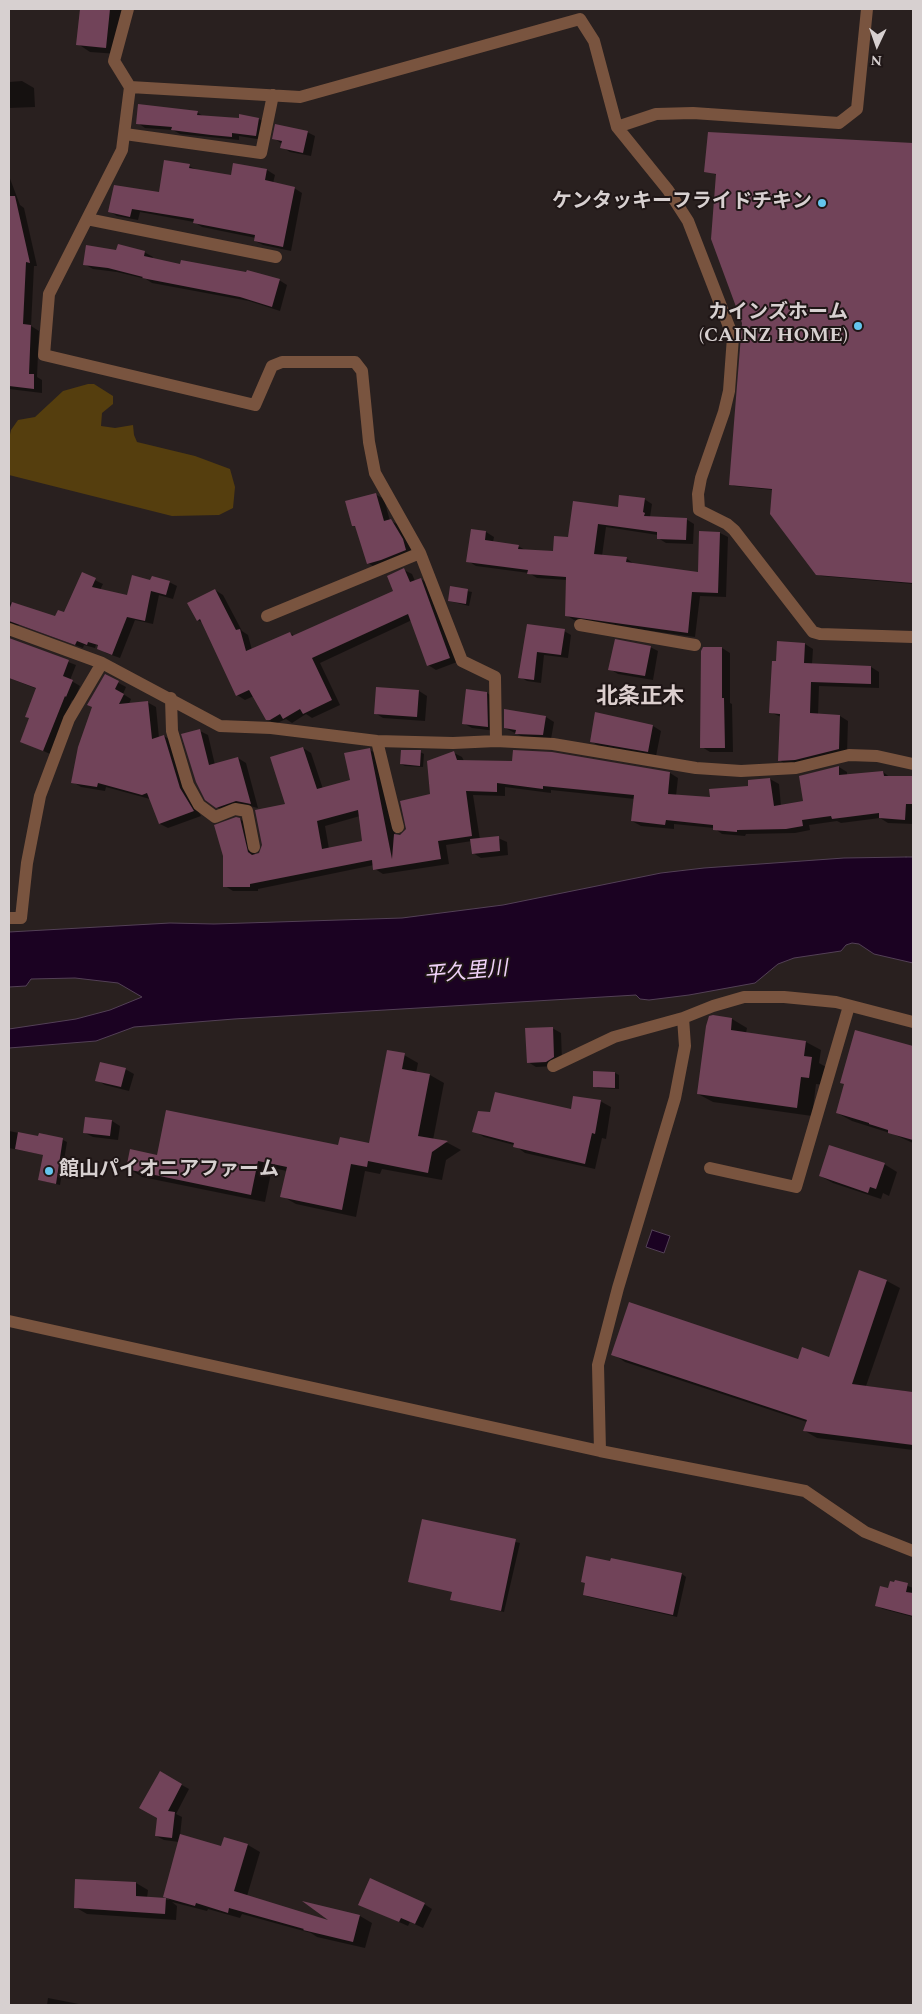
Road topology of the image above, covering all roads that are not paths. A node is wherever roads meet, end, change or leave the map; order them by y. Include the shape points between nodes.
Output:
1 (128, 9) edge
2 (867, 9) edge
3 (130, 87) junction
4 (273, 95) junction
5 (617, 127) junction
6 (125, 134) junction
7 (87, 220) junction
8 (276, 257) dead end
9 (420, 553) junction
10 (267, 616) dead end
11 (580, 625) dead end
12 (9, 629) edge
13 (913, 637) edge
14 (695, 645) dead end
15 (102, 663) junction
16 (171, 698) junction
17 (377, 741) junction
18 (496, 741) junction
19 (913, 764) edge
20 (398, 826) dead end
21 (254, 847) dead end
22 (9, 918) edge
23 (849, 1006) junction
24 (683, 1018) junction
25 (913, 1022) edge
26 (553, 1066) dead end
27 (710, 1168) dead end
28 (9, 1321) edge
29 (600, 1451) junction
30 (913, 1551) edge

1 - 3 street via 114,61
2 - 5 street via 857,109 839,123 693,112 656,114
3 - 4 street
3 - 6 street
4 - 5 street via 300,97 580,19 594,41
4 - 6 street via 262,153
5 - 13 street via 668,190 688,221 733,337 729,391 701,478 697,499 699,510 734,530 813,632
6 - 7 street via 122,150
7 - 8 street
7 - 9 street via 49,294 44,355 255,404 272,366 282,362 356,362 362,371 375,473
9 - 10 street
9 - 18 street via 462,661 495,677
11 - 14 street
12 - 15 street
15 - 16 street
15 - 22 street via 69,719 40,796 21,918
16 - 17 street via 220,726 271,728
16 - 21 street via 172,732 188,785 199,805 215,817 235,809 247,811
17 - 18 street
17 - 20 street
18 - 19 street via 552,744 696,768 741,771 796,768 849,755 877,756
23 - 24 street via 784,997 744,998
23 - 25 street
23 - 27 street via 796,1187
24 - 26 street via 614,1037
24 - 29 street via 685,1046 675,1098 598,1366
28 - 29 street
29 - 30 street via 805,1491 865,1532

